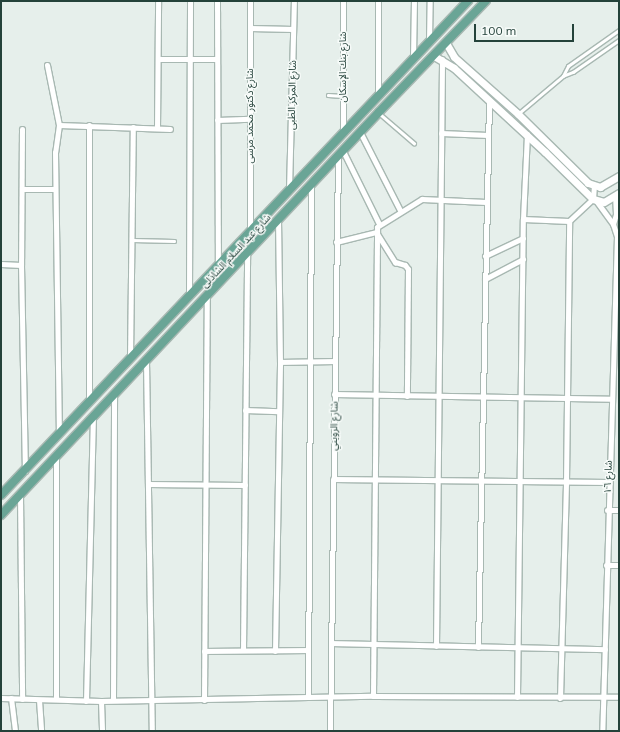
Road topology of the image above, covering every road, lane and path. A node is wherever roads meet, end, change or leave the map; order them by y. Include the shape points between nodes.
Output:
1 (158, 1) edge
2 (190, 1) edge
3 (218, 1) edge
4 (250, 1) edge
5 (294, 1) edge
6 (343, 1) edge
7 (378, 1) edge
8 (414, 1) edge
9 (430, 1) edge
10 (468, 1) edge
11 (486, 1) edge
12 (461, 4) edge
13 (250, 28) junction
14 (293, 29) junction
15 (619, 30) edge
16 (429, 40) junction
17 (619, 40) edge
18 (446, 43) junction
19 (434, 56) junction
20 (413, 57) junction
21 (158, 59) junction
22 (190, 59) junction
23 (216, 59) junction
24 (442, 59) junction
25 (460, 62) junction
26 (47, 65) dead end
27 (454, 68) junction
28 (563, 76) junction
29 (391, 81) junction
30 (401, 90) junction
31 (378, 94) junction
32 (328, 95) dead end
33 (343, 96) junction
34 (489, 100) junction
35 (380, 110) junction
36 (518, 114) junction
37 (250, 119) junction
38 (217, 120) junction
39 (59, 125) junction
40 (89, 125) junction
41 (134, 127) junction
42 (157, 128) junction
43 (22, 129) dead end
44 (170, 129) dead end
45 (360, 132) junction
46 (343, 133) junction
47 (441, 133) junction
48 (527, 134) junction
49 (488, 135) junction
50 (414, 143) dead end
51 (341, 153) junction
52 (619, 176) edge
53 (311, 185) junction
54 (594, 186) junction
55 (23, 189) junction
56 (56, 189) junction
57 (289, 189) junction
58 (617, 194) edge
59 (440, 199) junction
60 (595, 200) junction
61 (486, 202) junction
62 (400, 210) junction
63 (523, 219) junction
64 (278, 220) junction
65 (569, 221) junction
66 (379, 224) junction
67 (612, 224) junction
68 (250, 230) junction
69 (376, 232) junction
70 (523, 238) junction
71 (132, 240) junction
72 (174, 240) dead end
73 (336, 242) junction
74 (248, 252) junction
75 (485, 256) junction
76 (523, 259) junction
77 (1, 264) edge
78 (218, 264) junction
79 (21, 265) junction
80 (485, 279) junction
81 (189, 294) junction
82 (207, 296) junction
83 (130, 358) junction
84 (334, 360) junction
85 (146, 361) junction
86 (309, 361) junction
87 (280, 362) junction
88 (120, 369) junction
89 (129, 379) junction
90 (334, 394) junction
91 (375, 395) junction
92 (114, 396) junction
93 (407, 396) junction
94 (438, 396) junction
95 (482, 398) junction
96 (522, 398) junction
97 (567, 398) junction
98 (611, 399) junction
99 (89, 401) junction
100 (245, 410) junction
101 (279, 411) junction
102 (93, 417) junction
103 (59, 433) junction
104 (56, 456) junction
105 (25, 472) junction
106 (333, 479) junction
107 (374, 480) junction
108 (437, 480) junction
109 (481, 481) junction
110 (521, 481) junction
111 (566, 482) junction
112 (608, 482) junction
113 (148, 484) junction
114 (245, 485) junction
115 (204, 486) junction
116 (1, 495) edge
117 (20, 495) junction
118 (607, 510) junction
119 (619, 510) edge
120 (1, 515) edge
121 (606, 564) junction
122 (619, 565) edge
123 (332, 643) junction
124 (373, 644) junction
125 (436, 646) junction
126 (478, 646) junction
127 (517, 647) junction
128 (561, 648) junction
129 (605, 649) junction
130 (243, 650) junction
131 (308, 650) junction
132 (204, 651) junction
133 (275, 651) junction
134 (331, 696) junction
135 (373, 696) junction
136 (619, 696) edge
137 (308, 697) junction
138 (1, 698) edge
139 (11, 698) junction
140 (517, 698) junction
141 (560, 698) junction
142 (604, 698) junction
143 (22, 699) junction
144 (39, 700) junction
145 (56, 700) junction
146 (113, 700) junction
147 (151, 700) junction
148 (204, 700) junction
149 (86, 701) junction
150 (101, 701) junction
151 (15, 731) edge
152 (41, 731) edge
153 (102, 731) edge
154 (152, 731) edge
155 (330, 731) edge
156 (602, 731) edge

1 - 21 street
2 - 22 street
3 - 23 street
4 - 13 street, شارع دكتور محمد مرسى
5 - 14 street, شارع المركز الطبى
6 - 33 street, شارع بنك الإسكان
7 - 31 street
8 - 20 street
9 - 16 street
10 - 12 main road, شارع عبد السلام الشاذلى
11 - 18 main road, شارع عبد السلام الشاذلى
12 - 16 main road, شارع عبد السلام الشاذلى
13 - 14 street
13 - 37 street, شارع دكتور محمد مرسى
14 - 57 street, شارع المركز الطبى
15 - 28 lane via 568,66
16 - 20 main road, شارع عبد السلام الشاذلى
17 - 28 lane via 573,72
18 - 19 main road, شارع عبد السلام الشاذلى
18 - 25 main road
19 - 24 main road
19 - 30 main road, شارع عبد السلام الشاذلى
20 - 29 main road, شارع عبد السلام الشاذلى
21 - 22 street
21 - 42 street
22 - 23 street
22 - 81 street
23 - 38 street
24 - 27 main road
24 - 47 street
25 - 27 main road
25 - 36 main road
26 - 39 street
27 - 34 main road
28 - 36 lane
29 - 30 main road
29 - 31 main road, شارع عبد السلام الشاذلى
30 - 35 main road, شارع عبد السلام الشاذلى
31 - 35 main road
31 - 46 main road, شارع عبد السلام الشاذلى
32 - 33 lane
33 - 46 street, شارع بنك الإسكان
34 - 48 main road
34 - 49 street
35 - 45 main road, شارع عبد السلام الشاذلى
35 - 50 lane
36 - 54 main road
37 - 38 street
37 - 68 street, شارع دكتور محمد مرسى
38 - 78 street
39 - 40 street
39 - 56 street via 55,152
40 - 41 street
40 - 99 street
41 - 42 street
41 - 71 street
42 - 44 street
43 - 55 street
45 - 51 main road, شارع عبد السلام الشاذلى
45 - 62 street
46 - 57 main road, شارع عبد السلام الشاذلى
47 - 49 street
47 - 59 street
48 - 60 main road
48 - 63 street
49 - 61 street
51 - 53 main road, شارع عبد السلام الشاذلى
51 - 66 street
51 - 73 street, شارع الرويني
52 - 54 main road via 602,186
53 - 64 main road, شارع عبد السلام الشاذلى
53 - 86 street
54 - 60 street
55 - 56 street
55 - 79 street
56 - 103 street
57 - 68 main road, شارع عبد السلام الشاذلى
58 - 60 main road via 604,202
58 - 67 street, شارع ١٦ via 616,214
59 - 61 street
59 - 62 street via 422,199
59 - 94 street
60 - 65 street
60 - 67 street, شارع ١٦
61 - 75 street
62 - 66 street
63 - 65 street
63 - 70 street
64 - 74 main road, شارع عبد السلام الشاذلى
64 - 87 street
65 - 97 street
66 - 69 street
67 - 98 street, شارع ١٦ via 616,236
68 - 78 main road, شارع عبد السلام الشاذلى
69 - 73 street
69 - 91 street
69 - 93 street via 395,262 405,265 408,269
70 - 75 street
70 - 76 street
71 - 72 lane
71 - 83 street
73 - 84 street, شارع الرويني
74 - 82 main road, شارع عبد السلام الشاذلى
74 - 100 street
75 - 80 street
76 - 80 street
76 - 96 street
77 - 79 street
78 - 81 main road, شارع عبد السلام الشاذلى
79 - 105 street
80 - 95 street
81 - 83 main road, شارع عبد السلام الشاذلى
82 - 85 main road, شارع عبد السلام الشاذلى
82 - 115 street
83 - 88 main road, شارع عبد السلام الشاذلى
84 - 86 street
84 - 90 street, شارع الرويني
85 - 89 main road, شارع عبد السلام الشاذلى
85 - 113 street
86 - 87 street
86 - 131 street
87 - 101 street
88 - 89 main road
88 - 99 main road, شارع عبد السلام الشاذلى
89 - 92 main road, شارع عبد السلام الشاذلى
90 - 91 street
90 - 106 street, شارع الرويني
91 - 93 street
91 - 107 street
92 - 102 main road, شارع عبد السلام الشاذلى
92 - 146 street
93 - 94 street
94 - 95 street
94 - 108 street
95 - 96 street
95 - 109 street
96 - 97 street
96 - 110 street
97 - 98 street
97 - 111 street
98 - 112 street, شارع ١٦
99 - 103 main road, شارع عبد السلام الشاذلى
100 - 101 street
100 - 114 street
101 - 133 street
102 - 104 main road, شارع عبد السلام الشاذلى
102 - 149 street
103 - 105 main road, شارع عبد السلام الشاذلى
104 - 117 main road, شارع عبد السلام الشاذلى
104 - 145 street
105 - 116 main road, شارع عبد السلام الشاذلى
106 - 107 street
106 - 123 street, شارع الرويني
107 - 108 street
107 - 124 street
108 - 109 street
108 - 125 street
109 - 110 street
109 - 126 street
110 - 111 street
110 - 127 street
111 - 112 street
111 - 128 street
112 - 118 street, شارع ١٦
113 - 115 street
113 - 147 street
114 - 115 street
114 - 130 street
115 - 132 street
117 - 120 main road, شارع عبد السلام الشاذلى
117 - 143 street
118 - 119 street
118 - 121 street, شارع ١٦
121 - 122 street
121 - 129 street, شارع ١٦
123 - 124 street
123 - 134 street, شارع الرويني
124 - 125 street
124 - 135 street
125 - 126 street
126 - 127 street
127 - 128 street
127 - 140 street
128 - 129 street
128 - 141 street
129 - 142 street, شارع ١٦
130 - 132 street
130 - 133 street
131 - 133 street
131 - 137 street
132 - 148 street
134 - 135 street
134 - 137 street
134 - 155 street, شارع الرويني
135 - 140 street
136 - 142 street
137 - 148 street
138 - 139 street
139 - 143 street
139 - 151 street
140 - 141 street
141 - 142 street
142 - 156 street, شارع ١٦
143 - 144 street
144 - 145 street
144 - 152 street
145 - 149 street
146 - 147 street
146 - 150 street
147 - 148 street
147 - 154 street
149 - 150 street
150 - 153 street

